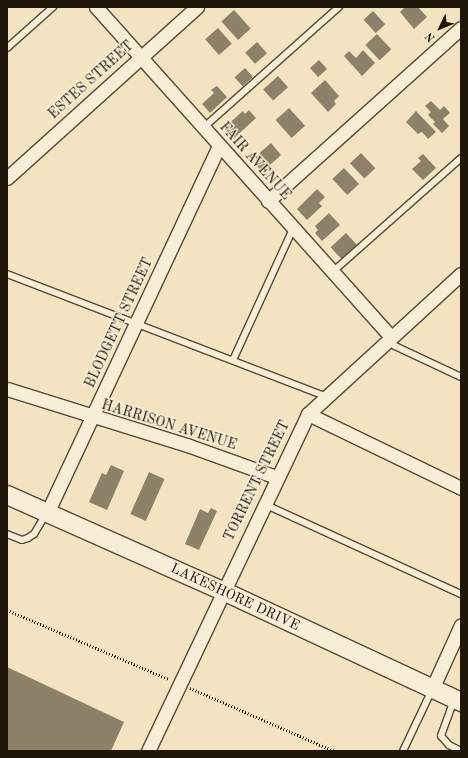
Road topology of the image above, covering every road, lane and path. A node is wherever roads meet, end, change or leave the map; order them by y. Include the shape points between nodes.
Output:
1 (53, 7) edge
2 (96, 7) edge
3 (197, 7) edge
4 (339, 7) edge
5 (461, 28) edge
6 (7, 48) edge
7 (141, 57) junction
8 (203, 128) junction
9 (219, 146) junction
10 (461, 158) edge
11 (7, 178) edge
12 (268, 201) junction
13 (293, 229) junction
14 (338, 267) dead end
15 (7, 274) edge
16 (461, 274) edge
17 (137, 323) junction
18 (389, 338) junction
19 (233, 360) junction
20 (461, 377) edge
21 (7, 389) edge
22 (325, 396) junction
23 (308, 414) junction
24 (92, 418) junction
25 (276, 477) junction
26 (461, 488) edge
27 (7, 495) edge
28 (264, 504) junction
29 (47, 512) junction
30 (7, 534) edge
31 (223, 591) junction
32 (461, 594) edge
33 (461, 625) edge
34 (432, 689) junction
35 (458, 700) edge
36 (148, 751) edge
37 (403, 751) edge
38 (461, 751) edge

1 - 6 lane
2 - 7 street, FAIR AVENUE
3 - 7 street, ESTES STREET
4 - 8 lane
5 - 12 street
7 - 8 street, FAIR AVENUE
7 - 11 street, ESTES STREET
8 - 9 street, FAIR AVENUE
9 - 12 street, FAIR AVENUE
9 - 17 street, BLODGETT STREET
10 - 14 lane
12 - 13 street, FAIR AVENUE
13 - 18 street, FAIR AVENUE
13 - 19 lane
15 - 17 lane
16 - 18 street, TORRENT STREET
17 - 19 lane
17 - 24 street, BLODGETT STREET
18 - 20 lane via 395,346
18 - 22 street, TORRENT STREET
19 - 22 lane
21 - 24 street, HARRISON AVENUE
22 - 23 street, TORRENT STREET
23 - 25 street, TORRENT STREET
23 - 26 street
24 - 25 street, HARRISON AVENUE via 188,445
24 - 29 street, BLODGETT STREET
25 - 28 street, TORRENT STREET
27 - 29 main road, LAKESHORE DRIVE
28 - 31 street, TORRENT STREET
28 - 32 lane
29 - 30 lane via 34,534 28,538 22,540
29 - 31 main road, LAKESHORE DRIVE
31 - 34 main road, LAKESHORE DRIVE
31 - 36 street, TORRENT STREET
33 - 34 street
34 - 35 main road, LAKESHORE DRIVE
34 - 37 lane
35 - 38 lane via 441,736 449,745

